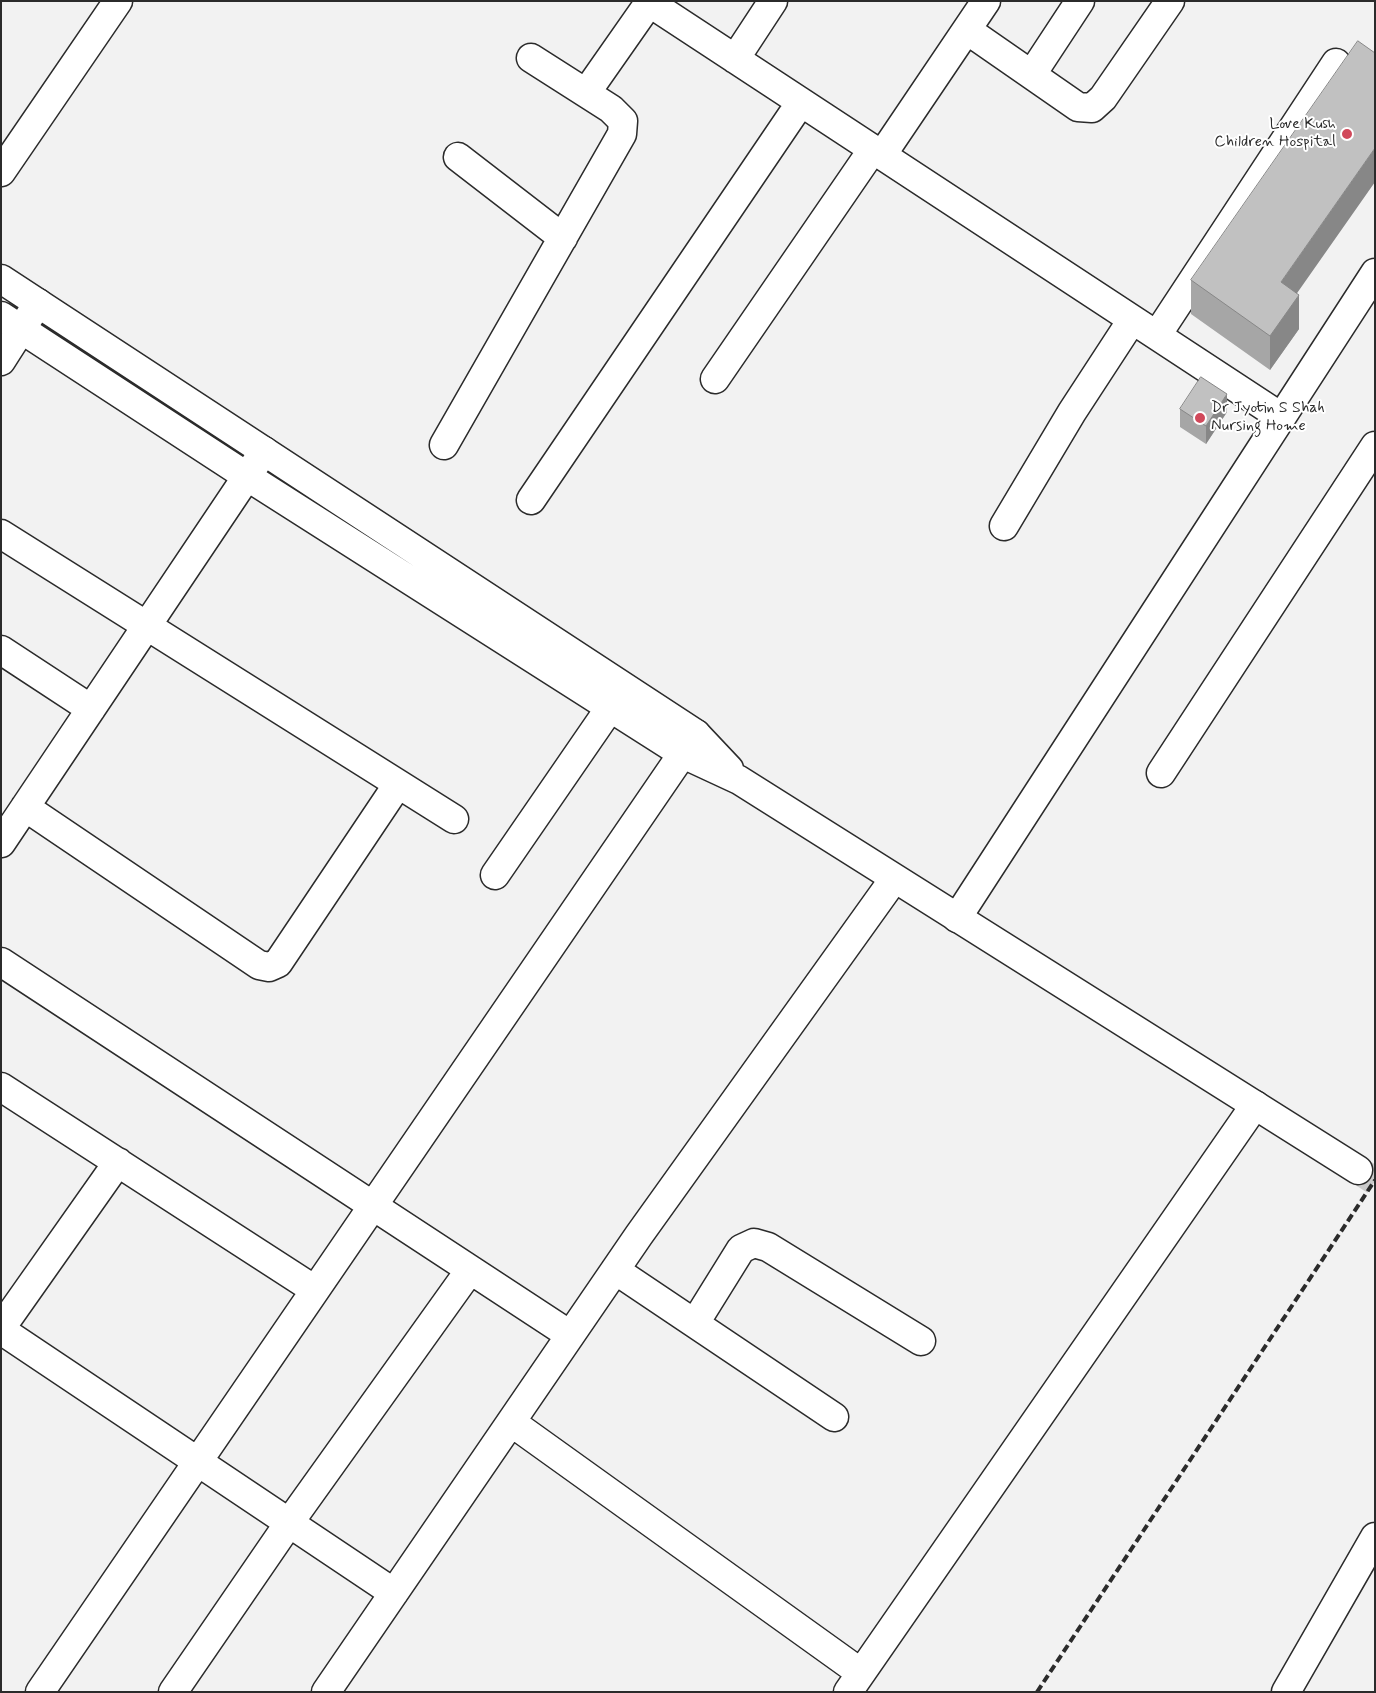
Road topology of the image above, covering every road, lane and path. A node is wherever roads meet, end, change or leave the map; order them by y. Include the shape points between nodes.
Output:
1 (118, 1) edge
2 (774, 1) edge
3 (986, 1) edge
4 (1080, 1) edge
5 (1170, 1) edge
6 (648, 2) edge
7 (967, 30) junction
8 (531, 58) dead end
9 (735, 59) junction
10 (1336, 63) dead end
11 (1032, 74) junction
12 (586, 94) junction
13 (801, 102) junction
14 (878, 152) junction
15 (458, 157) dead end
16 (1, 172) edge
17 (563, 238) junction
18 (1375, 273) edge
19 (1, 279) edge
20 (38, 303) junction
21 (1132, 320) junction
22 (11, 323) edge
23 (1157, 335) junction
24 (1, 361) edge
25 (715, 379) dead end
26 (1281, 417) junction
27 (444, 445) dead end
28 (1375, 446) edge
29 (264, 452) junction
30 (248, 476) junction
31 (531, 500) dead end
32 (1004, 526) dead end
33 (1, 534) edge
34 (147, 626) junction
35 (1, 650) edge
36 (617, 698) junction
37 (91, 710) junction
38 (689, 744) junction
39 (1161, 773) dead end
40 (398, 784) junction
41 (26, 807) junction
42 (454, 820) dead end
43 (1, 843) edge
44 (495, 875) dead end
45 (894, 879) junction
46 (958, 918) junction
47 (1, 962) edge
48 (1, 1087) edge
49 (1255, 1105) junction
50 (118, 1162) junction
51 (1358, 1170) tunnel mouth
52 (373, 1206) junction
53 (470, 1270) junction
54 (615, 1270) junction
55 (316, 1290) junction
56 (695, 1324) junction
57 (1, 1329) edge
58 (570, 1335) junction
59 (921, 1341) dead end
60 (834, 1417) dead end
61 (511, 1422) junction
62 (198, 1462) junction
63 (289, 1523) junction
64 (1375, 1537) edge
65 (1367, 1567) edge
66 (394, 1593) junction
67 (854, 1682) edge
68 (333, 1689) edge
69 (40, 1692) edge
70 (172, 1692) edge
71 (1286, 1692) edge

1 - 16 main road
2 - 9 main road
3 - 7 main road
4 - 11 main road
5 - 11 main road via 1103,98 1092,108 1078,106
6 - 9 main road
6 - 12 main road
7 - 11 main road
7 - 14 main road
8 - 12 main road
9 - 13 main road
10 - 23 main road
12 - 17 main road via 611,109 623,121 622,134
13 - 14 main road
13 - 31 main road
14 - 21 main road
14 - 25 main road
15 - 17 main road
17 - 27 main road
18 - 26 main road
19 - 20 main road
20 - 22 main road
20 - 29 main road
21 - 23 main road
21 - 32 main road
22 - 24 main road
22 - 30 main road
23 - 26 main road
26 - 46 main road
28 - 39 main road
29 - 30 main road
29 - 36 main road
30 - 34 main road
30 - 36 main road
33 - 34 main road
34 - 37 main road
34 - 40 main road
35 - 37 main road
36 - 38 main road
36 - 44 main road
37 - 41 main road
38 - 45 main road via 739,780
38 - 52 main road
40 - 41 main road via 278,963 269,967 259,965
40 - 42 main road
41 - 43 main road
45 - 46 main road
45 - 54 main road
46 - 49 main road
47 - 52 main road
48 - 50 main road
49 - 51 main road
49 - 67 main road
50 - 55 main road
50 - 57 main road
52 - 53 main road
52 - 55 main road
53 - 58 main road
53 - 63 main road
54 - 56 main road
54 - 58 main road
55 - 62 main road
56 - 59 main road via 741,1249 754,1243 768,1247
56 - 60 main road
57 - 62 main road
58 - 61 main road
61 - 66 main road
61 - 67 main road
62 - 63 main road
62 - 69 main road
63 - 66 main road
63 - 70 main road
64 - 65 main road
65 - 71 main road
66 - 68 main road

